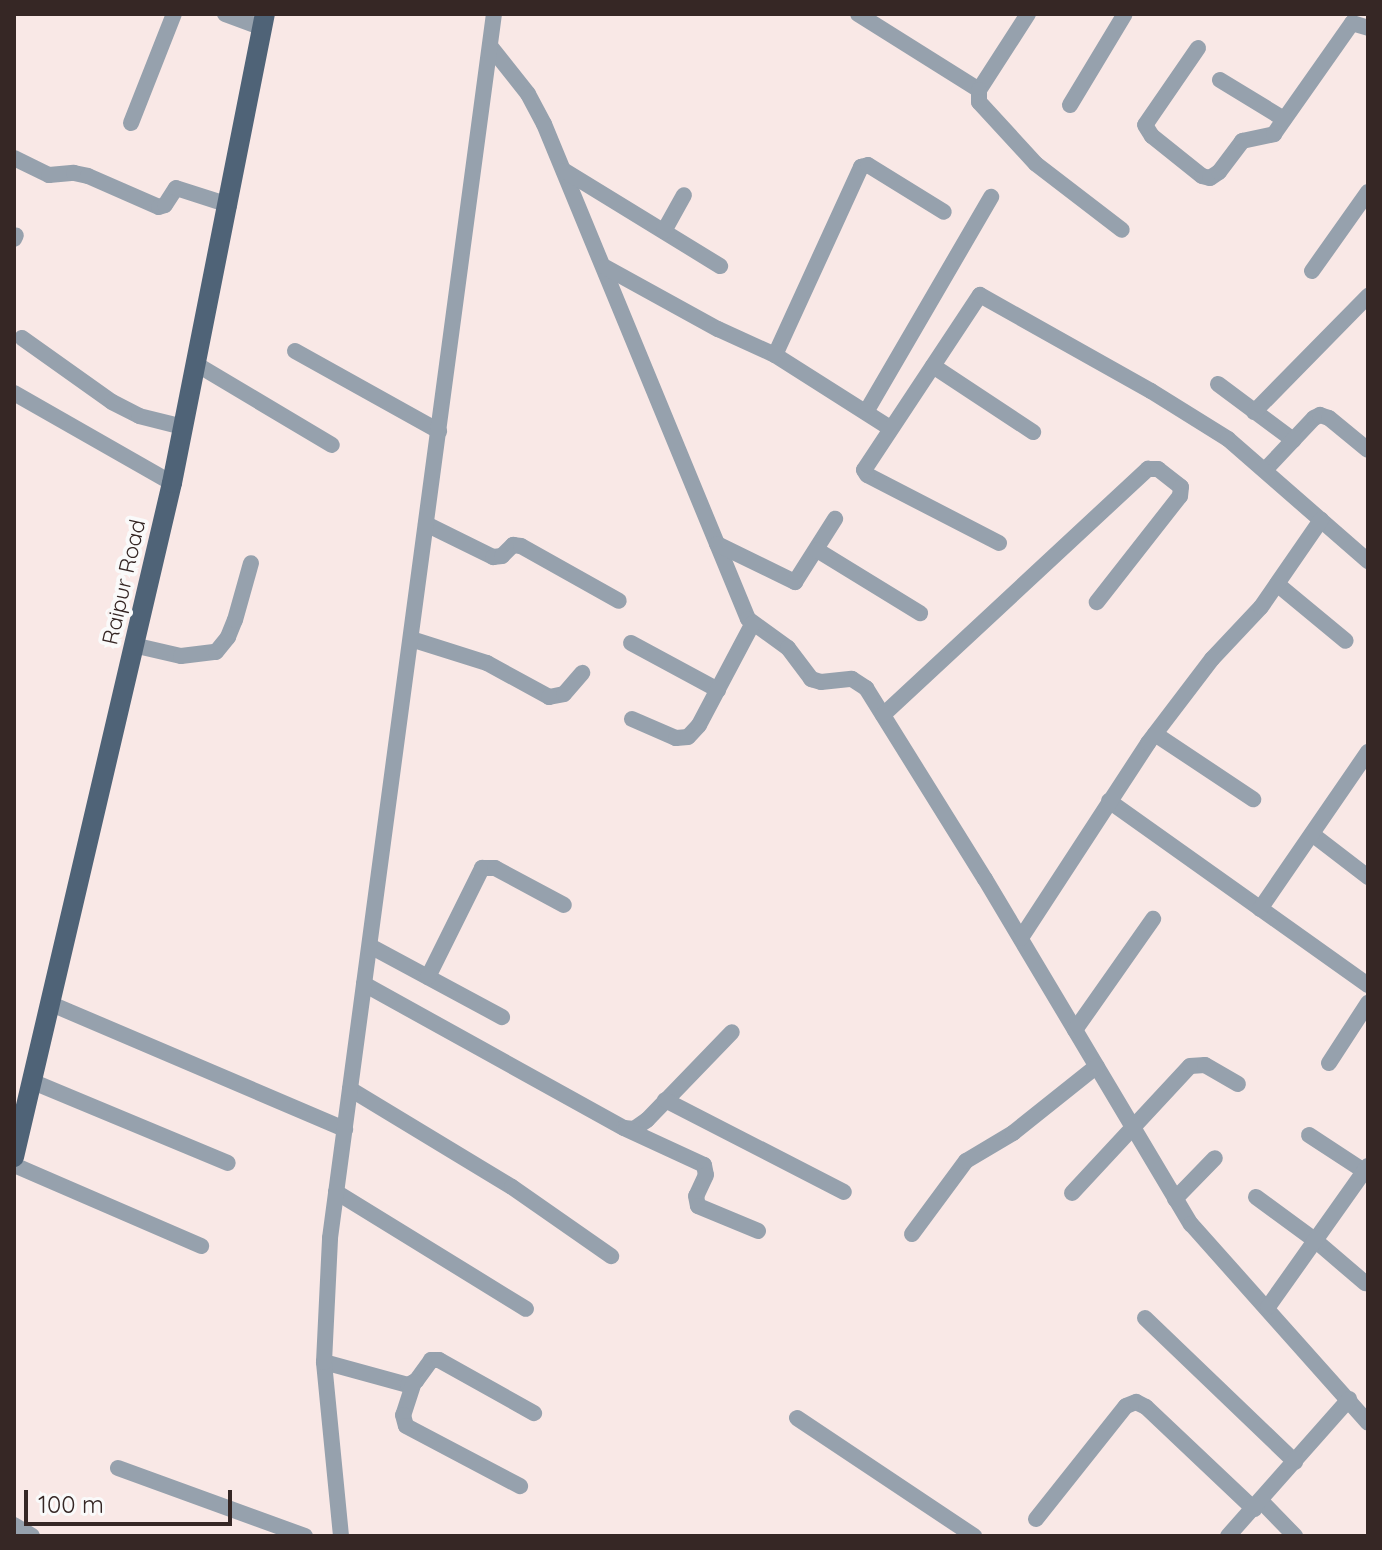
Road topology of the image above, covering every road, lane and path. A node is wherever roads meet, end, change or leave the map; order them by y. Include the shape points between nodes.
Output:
1 (174, 14) edge
2 (225, 14) edge
3 (494, 14) edge
4 (858, 14) edge
5 (1028, 14) edge
6 (1125, 14) edge
7 (264, 21) edge
8 (1368, 28) edge
9 (490, 46) junction
10 (1198, 48) dead end
11 (1220, 80) dead end
12 (979, 90) junction
13 (1070, 105) dead end
14 (1284, 119) junction
15 (131, 123) dead end
16 (14, 158) edge
17 (565, 171) junction
18 (1368, 192) edge
19 (684, 195) dead end
20 (991, 197) dead end
21 (229, 205) junction
22 (944, 212) dead end
23 (1122, 230) dead end
24 (664, 231) junction
25 (720, 266) dead end
26 (605, 267) junction
27 (1312, 271) dead end
28 (1368, 296) edge
29 (22, 338) dead end
30 (295, 351) dead end
31 (775, 355) junction
32 (196, 364) junction
33 (933, 366) junction
34 (1218, 384) dead end
35 (14, 393) edge
36 (866, 412) junction
37 (1254, 412) junction
38 (183, 427) junction
39 (890, 428) junction
40 (439, 431) junction
41 (1033, 432) dead end
42 (1293, 440) junction
43 (332, 445) dead end
44 (1368, 450) edge
45 (1265, 470) junction
46 (172, 483) junction
47 (835, 519) dead end
48 (1321, 520) junction
49 (426, 524) junction
50 (999, 543) dead end
51 (717, 544) junction
52 (817, 550) junction
53 (1368, 561) edge
54 (251, 563) dead end
55 (1277, 584) junction
56 (619, 601) dead end
57 (1097, 602) dead end
58 (920, 613) dead end
59 (753, 623) junction
60 (411, 639) junction
61 (1346, 641) dead end
62 (631, 643) dead end
63 (133, 645) junction
64 (582, 673) dead end
65 (718, 690) junction
66 (883, 715) junction
67 (632, 719) dead end
68 (1155, 734) junction
69 (1368, 752) edge
70 (1253, 799) dead end
71 (1109, 801) junction
72 (1312, 834) junction
73 (1368, 877) edge
74 (564, 905) dead end
75 (1260, 909) junction
76 (1153, 919) dead end
77 (1021, 938) junction
78 (370, 946) junction
79 (428, 977) junction
80 (364, 984) junction
81 (1368, 985) edge
82 (49, 1003) junction
83 (1368, 1003) edge
84 (502, 1017) dead end
85 (1075, 1030) junction
86 (732, 1032) dead end
87 (1329, 1063) dead end
88 (1097, 1066) junction
89 (31, 1081) junction
90 (1238, 1084) dead end
91 (350, 1089) junction
92 (665, 1100) junction
93 (19, 1108) edge
94 (624, 1128) junction
95 (1133, 1128) junction
96 (345, 1129) junction
97 (1309, 1135) dead end
98 (14, 1157) edge
99 (1215, 1158) dead end
100 (228, 1163) dead end
101 (14, 1165) edge
102 (1366, 1169) edge
103 (336, 1192) junction
104 (844, 1192) dead end
105 (1072, 1193) dead end
106 (1256, 1197) dead end
107 (1175, 1199) junction
108 (758, 1231) dead end
109 (912, 1234) dead end
110 (1316, 1241) junction
111 (201, 1246) dead end
112 (611, 1256) dead end
113 (1365, 1283) dead end
114 (1268, 1307) junction
115 (526, 1309) dead end
116 (1145, 1318) dead end
117 (324, 1362) junction
118 (414, 1382) junction
119 (1349, 1399) junction
120 (534, 1413) dead end
121 (797, 1418) dead end
122 (1368, 1423) edge
123 (1295, 1462) junction
124 (118, 1468) dead end
125 (520, 1486) dead end
126 (1257, 1505) junction
127 (1036, 1519) dead end
128 (14, 1525) edge
129 (32, 1536) edge
130 (305, 1536) edge
131 (341, 1536) edge
132 (974, 1536) edge
133 (1228, 1536) edge
134 (1295, 1536) edge

1 - 15 street
2 - 7 street
3 - 9 street
4 - 12 street
5 - 12 street
6 - 13 street
7 - 21 main road, Raipur Road
8 - 14 street via 1349,25
9 - 17 street via 528,94
9 - 40 street
10 - 14 street via 1145,122 1152,136 1210,178 1239,143 1270,138
11 - 14 street
12 - 23 street via 982,106 1020,149
16 - 21 street via 49,175 88,176 159,207 176,188
17 - 24 street
17 - 26 street
18 - 27 street
19 - 24 street
20 - 36 street
21 - 32 main road, Raipur Road
22 - 31 street via 868,165 861,167
24 - 25 street
26 - 31 street
26 - 51 street
28 - 37 street
29 - 38 street via 112,402 139,416
30 - 40 street
31 - 36 street
32 - 38 main road, Raipur Road
32 - 43 street
33 - 39 street
33 - 41 street
33 - 45 street via 977,297 985,296 1190,415
34 - 37 street
35 - 46 street
36 - 39 street
37 - 42 street
38 - 46 main road, Raipur Road
39 - 50 street via 865,467 867,475
40 - 49 street
42 - 44 street via 1320,415
42 - 45 street
45 - 48 street
46 - 63 main road, Raipur Road
47 - 52 street
48 - 53 street
48 - 55 street
49 - 56 street via 493,557 521,546
49 - 60 street
51 - 52 street via 792,582 800,579
51 - 59 street
52 - 58 street
54 - 63 street via 235,620 216,652 181,656
55 - 61 street
55 - 68 street
57 - 66 street via 1180,496 1181,487 1158,469 1148,469
59 - 65 street
59 - 66 street via 788,648 815,682 852,679 862,684
60 - 64 street via 487,663 549,697 564,694
60 - 78 street
62 - 65 street
63 - 82 main road, Raipur Road
65 - 67 street via 688,737 676,738
66 - 77 street
68 - 70 street
68 - 71 street
69 - 72 street
71 - 75 street
71 - 77 street
72 - 73 street
72 - 75 street
74 - 79 street via 495,868 482,868
75 - 81 street
76 - 85 street
77 - 85 street
78 - 79 street
78 - 80 street
79 - 84 street
80 - 91 street
80 - 94 street
82 - 89 main road, Raipur Road
82 - 96 street
83 - 87 street
85 - 88 street
86 - 92 street
88 - 95 street
88 - 109 street via 1013,1133 966,1161
89 - 93 main road, Raipur Road
89 - 100 street
90 - 95 street via 1194,1064
91 - 96 street
91 - 112 street via 512,1187
92 - 94 street via 641,1126
92 - 104 street
93 - 98 main road, Raipur Road
94 - 108 street via 704,1165 698,1206
95 - 105 street
95 - 107 street
96 - 103 street
97 - 102 street
99 - 107 street
101 - 111 street
102 - 110 street
103 - 115 street
103 - 117 street
106 - 110 street
107 - 114 street via 1201,1238
110 - 113 street
110 - 114 street
114 - 119 street
116 - 123 street
117 - 118 street via 401,1384
117 - 131 street
118 - 120 street via 431,1360 439,1360
118 - 125 street via 403,1415 406,1426
119 - 122 street
119 - 123 street
121 - 132 street
123 - 126 street
124 - 130 street
126 - 127 street via 1136,1402 1126,1406
126 - 133 street
126 - 134 street
128 - 129 street

